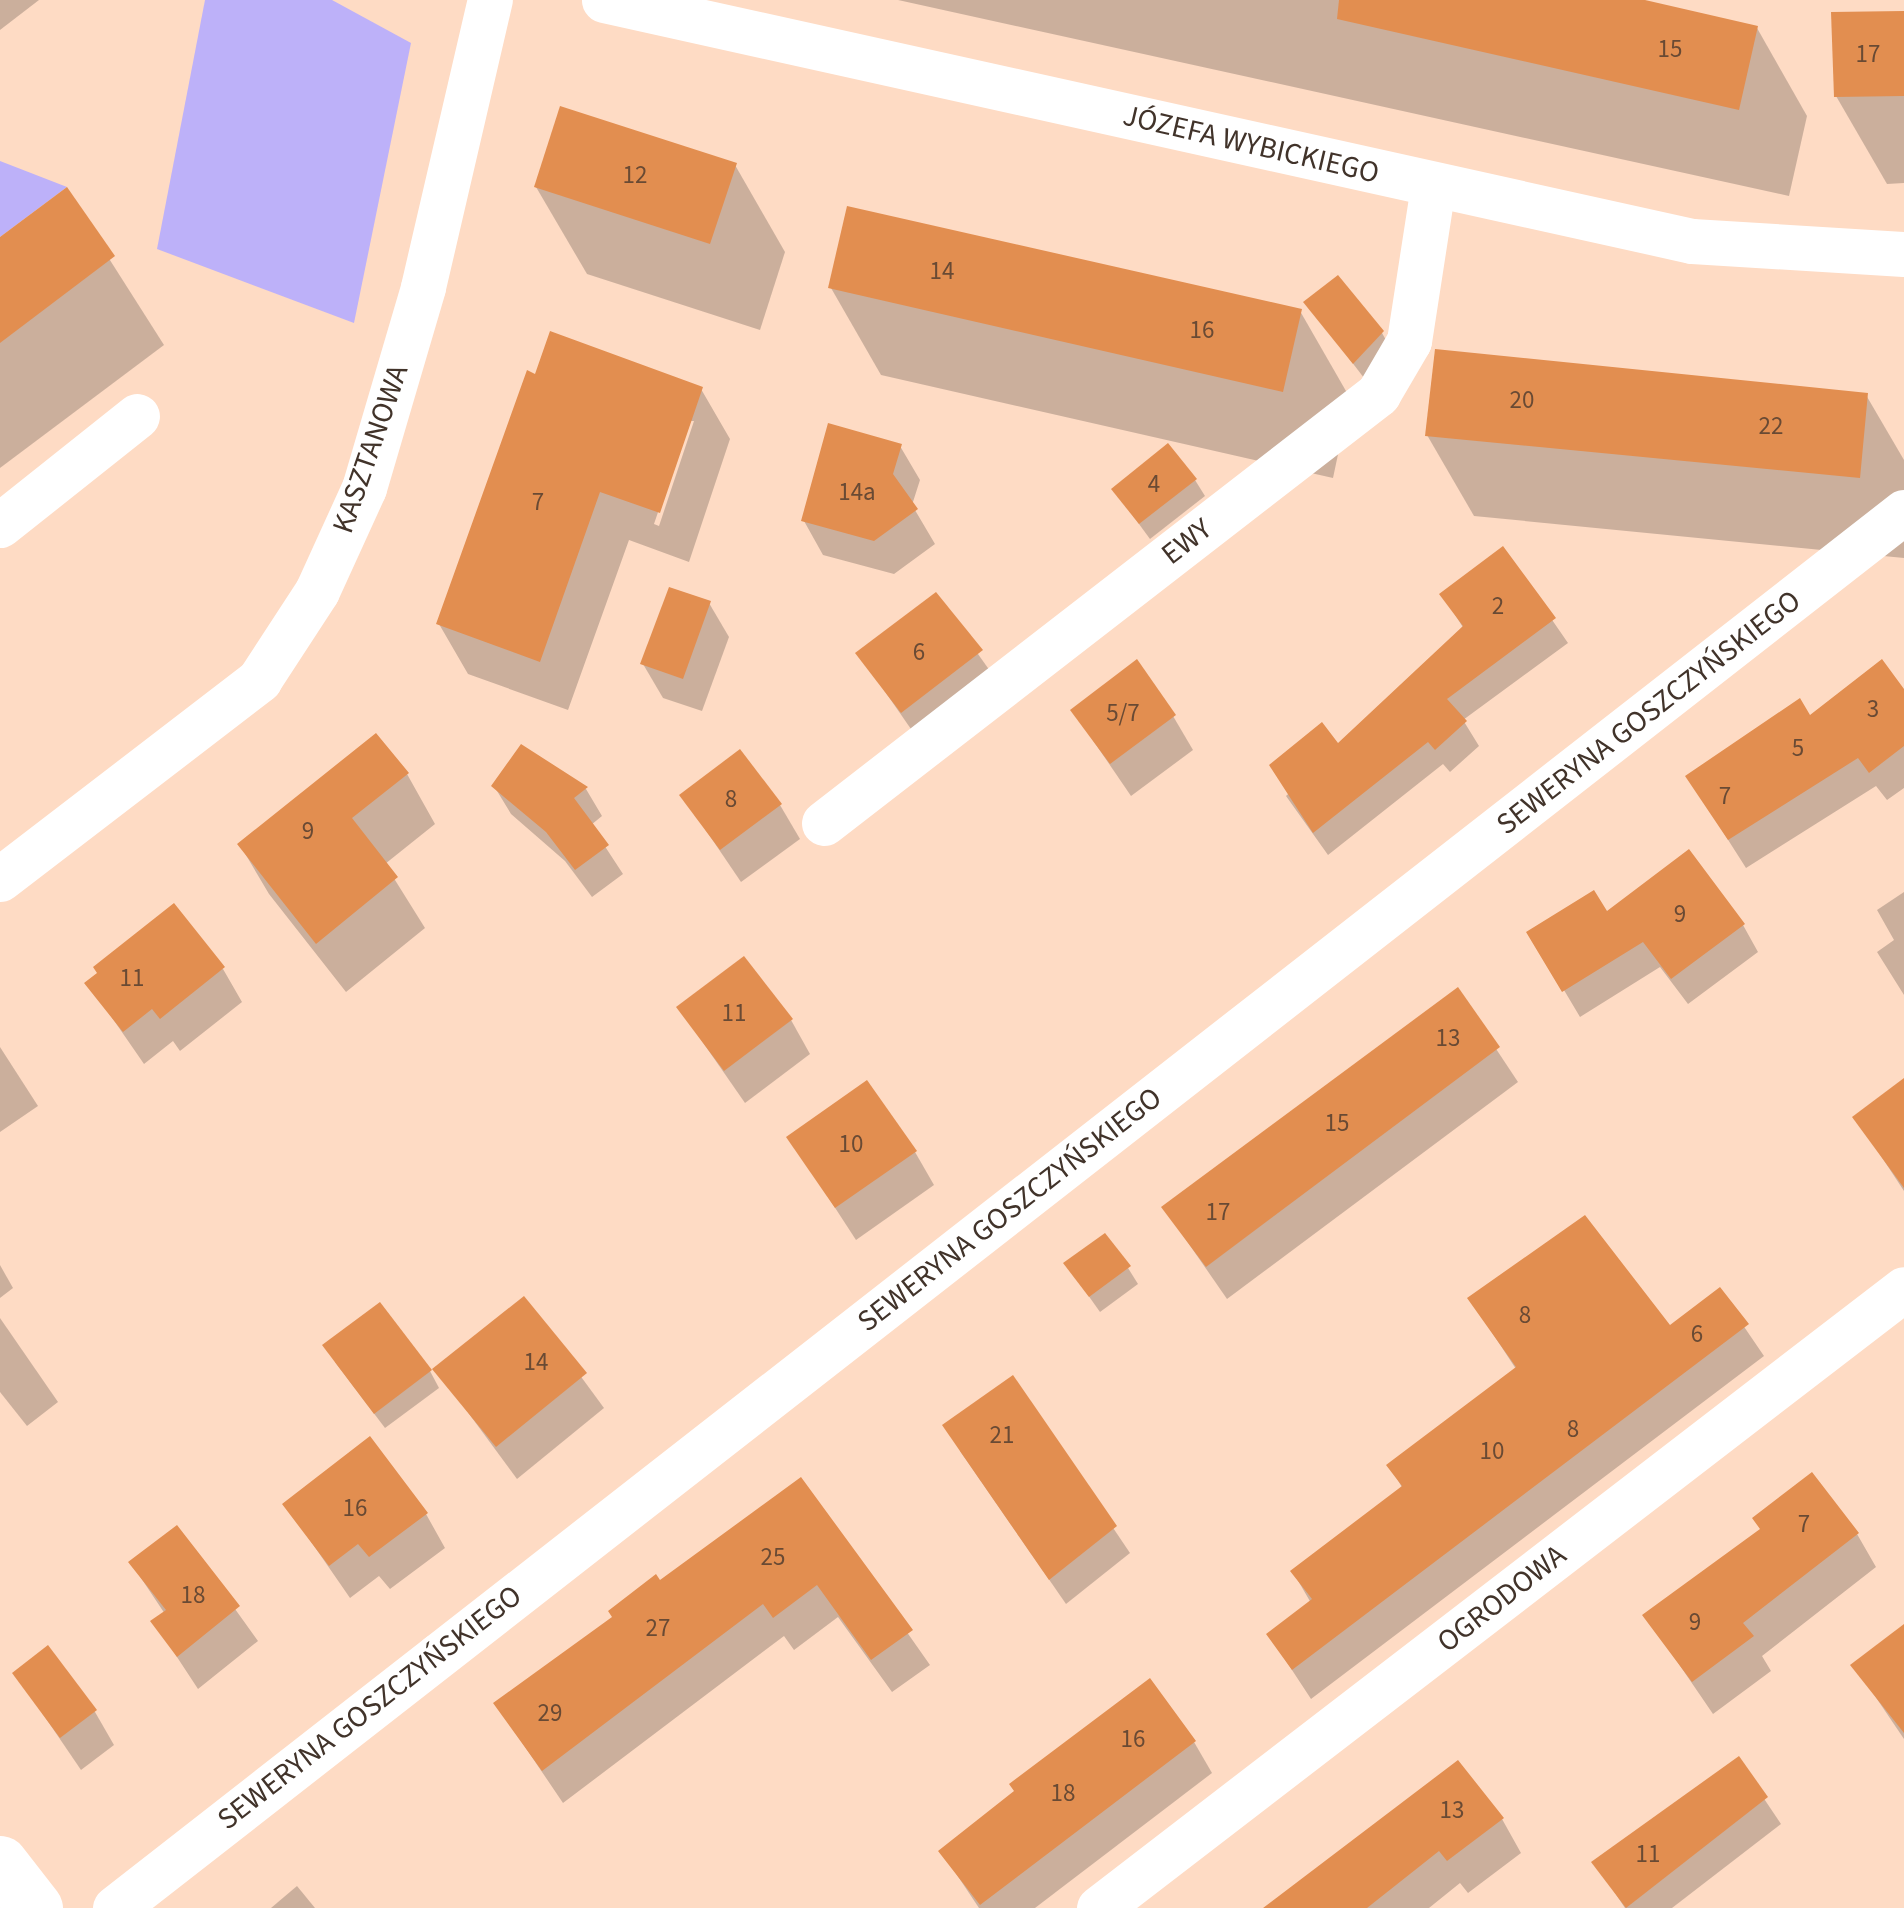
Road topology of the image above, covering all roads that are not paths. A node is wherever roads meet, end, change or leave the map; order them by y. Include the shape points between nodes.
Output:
1 (490, 0) edge
2 (604, 0) edge
3 (1432, 186) junction
4 (1904, 254) edge
5 (137, 416) dead end
6 (1904, 512) edge
7 (0, 524) edge
8 (824, 823) dead end
9 (0, 879) edge
10 (1904, 1289) edge
11 (0, 1863) edge
12 (35, 1908) edge
13 (115, 1908) edge
14 (1099, 1908) edge

1 - 9 street, KASZTANOWA via 423,287 370,470 316,592 259,680
2 - 3 street, JÓZEFA WYBICKIEGO
3 - 4 street, JÓZEFA WYBICKIEGO via 1692,241
3 - 8 street, EWY via 1410,341 1378,394
5 - 7 street
6 - 13 street, SEWERYNA GOSZCZYŃSKIEGO
10 - 14 street, OGRODOWA
11 - 12 street

